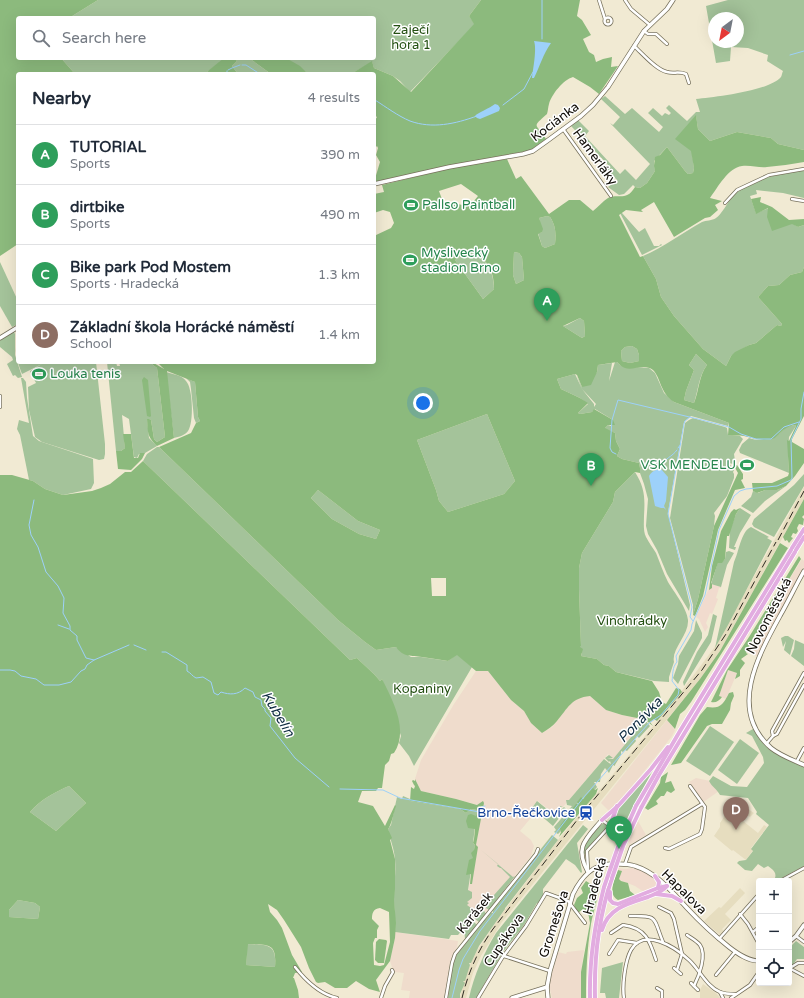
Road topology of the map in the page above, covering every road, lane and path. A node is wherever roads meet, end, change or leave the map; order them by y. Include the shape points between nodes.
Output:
1 (599, 0) edge
2 (625, 0) edge
3 (674, 0) edge
4 (605, 19) dead end
5 (650, 25) junction
6 (644, 31) junction
7 (667, 44) dead end
8 (634, 46) junction
9 (689, 83) dead end
10 (563, 129) junction
11 (804, 169) edge
12 (376, 184) edge
13 (611, 196) dead end
14 (792, 199) dead end
15 (804, 201) edge
16 (725, 203) dead end
17 (16, 328) edge
18 (0, 338) edge
19 (0, 396) edge
20 (0, 407) edge
21 (804, 529) edge
22 (804, 537) edge
23 (794, 550) junction
24 (804, 571) edge
25 (804, 673) edge
26 (804, 685) edge
27 (698, 706) junction
28 (680, 731) junction
29 (773, 736) junction
30 (767, 744) junction
31 (804, 748) edge
32 (797, 762) junction
33 (804, 765) edge
34 (690, 786) dead end
35 (702, 804) junction
36 (618, 806) junction
37 (602, 820) junction
38 (610, 826) junction
39 (665, 848) dead end
40 (538, 849) dead end
41 (625, 864) junction
42 (804, 868) edge
43 (588, 872) junction
44 (655, 876) junction
45 (786, 878) edge
46 (667, 886) junction
47 (608, 888) junction
48 (658, 888) junction
49 (656, 894) junction
50 (756, 897) edge
51 (681, 901) junction
52 (570, 904) junction
53 (659, 907) dead end
54 (740, 914) junction
55 (630, 916) dead end
56 (585, 923) dead end
57 (804, 925) edge
58 (756, 930) edge
59 (753, 932) junction
60 (611, 933) dead end
61 (687, 935) dead end
62 (796, 936) junction
63 (756, 938) edge
64 (649, 939) junction
65 (719, 939) junction
66 (792, 939) edge
67 (663, 942) junction
68 (804, 942) edge
69 (597, 943) junction
70 (637, 943) junction
71 (735, 952) junction
72 (610, 954) dead end
73 (682, 954) junction
74 (504, 956) junction
75 (656, 960) dead end
76 (756, 960) edge
77 (804, 963) edge
78 (294, 967) dead end
79 (792, 967) edge
80 (674, 968) dead end
81 (392, 970) dead end
82 (677, 970) junction
83 (792, 970) edge
84 (550, 971) junction
85 (700, 972) junction
86 (681, 974) dead end
87 (716, 974) dead end
88 (756, 976) edge
89 (804, 976) edge
90 (691, 983) dead end
91 (694, 986) junction
92 (547, 987) junction
93 (657, 988) dead end
94 (698, 990) dead end
95 (720, 992) junction
96 (735, 994) junction
97 (337, 998) edge
98 (381, 998) edge
99 (446, 998) edge
100 (478, 998) edge
101 (512, 998) edge
102 (548, 998) edge
103 (590, 998) edge
104 (595, 998) edge
105 (624, 998) edge
106 (662, 998) edge
107 (723, 998) edge
108 (731, 998) edge

1 - 4 street
2 - 5 street via 631,9
3 - 5 street, Kociánka
5 - 6 street, Kociánka
6 - 7 street via 656,34
6 - 8 street, Kociánka
8 - 9 street via 665,72 686,74
8 - 10 street, Kociánka via 603,94 581,116
10 - 12 street, Kociánka via 533,151
10 - 13 street, Hamerláky
11 - 16 street via 769,175 737,190
14 - 15 street
17 - 18 street
19 - 20 street
21 - 23 highway
22 - 23 highway
23 - 27 highway
24 - 30 street, Novoměstská via 764,644 752,679 751,716 757,731
25 - 29 street via 772,731
26 - 29 street via 778,734
27 - 28 highway, Hradecká
27 - 47 highway, Hradecká, bridge via 641,808 623,846
28 - 36 highway
28 - 47 highway, Hradecká, bridge via 636,806 620,841
29 - 30 street
30 - 32 street, Novoměstská
31 - 32 street
32 - 33 street, Novoměstská
34 - 35 street
35 - 39 street via 705,810 701,833 669,849
35 - 41 street via 631,847
36 - 37 highway
36 - 38 highway
37 - 38 street
37 - 43 street via 582,846 582,857
38 - 43 street via 587,852
40 - 99 street, Karásek via 455,954
41 - 43 street, Hapalova via 602,864
41 - 44 street, Hapalova via 642,868
42 - 45 street
43 - 52 street, Gromešova
44 - 46 street, Hapalova
44 - 48 highway via 659,882
46 - 48 highway
46 - 49 highway
46 - 51 street, Hapalova
47 - 48 highway via 610,900 618,904
47 - 69 highway, Hradecká
47 - 103 highway, Hradecká via 597,915
49 - 51 highway via 672,896
49 - 69 highway via 613,912 604,924
50 - 54 street
51 - 65 street, Hapalova
52 - 56 street
52 - 74 street, Cupákova via 546,893
52 - 84 street, Gromešova
53 - 73 street via 673,916
54 - 59 street
54 - 65 street
55 - 67 street via 645,915 652,918
57 - 62 street
58 - 59 street
59 - 63 street
60 - 64 street via 621,925 626,925
61 - 85 street via 701,948
62 - 66 street
62 - 68 street
64 - 67 street
64 - 70 street
64 - 75 street
65 - 71 street, Hapalova
67 - 73 street
69 - 104 highway, Hradecká
70 - 72 street via 618,940
70 - 105 street via 627,965
71 - 76 street, Hapalova
71 - 87 street
73 - 82 street
73 - 85 street
74 - 84 street
74 - 100 street, Cupákova
77 - 79 street
78 - 97 street via 320,992
80 - 82 street
81 - 98 street
82 - 86 street
83 - 89 street
84 - 92 street, Gromešova
85 - 91 street
85 - 95 street
88 - 96 street via 750,984
90 - 91 street
91 - 94 street
92 - 101 street
92 - 102 street, Gromešova
93 - 106 street via 662,991
95 - 96 street
95 - 107 street
96 - 108 street

